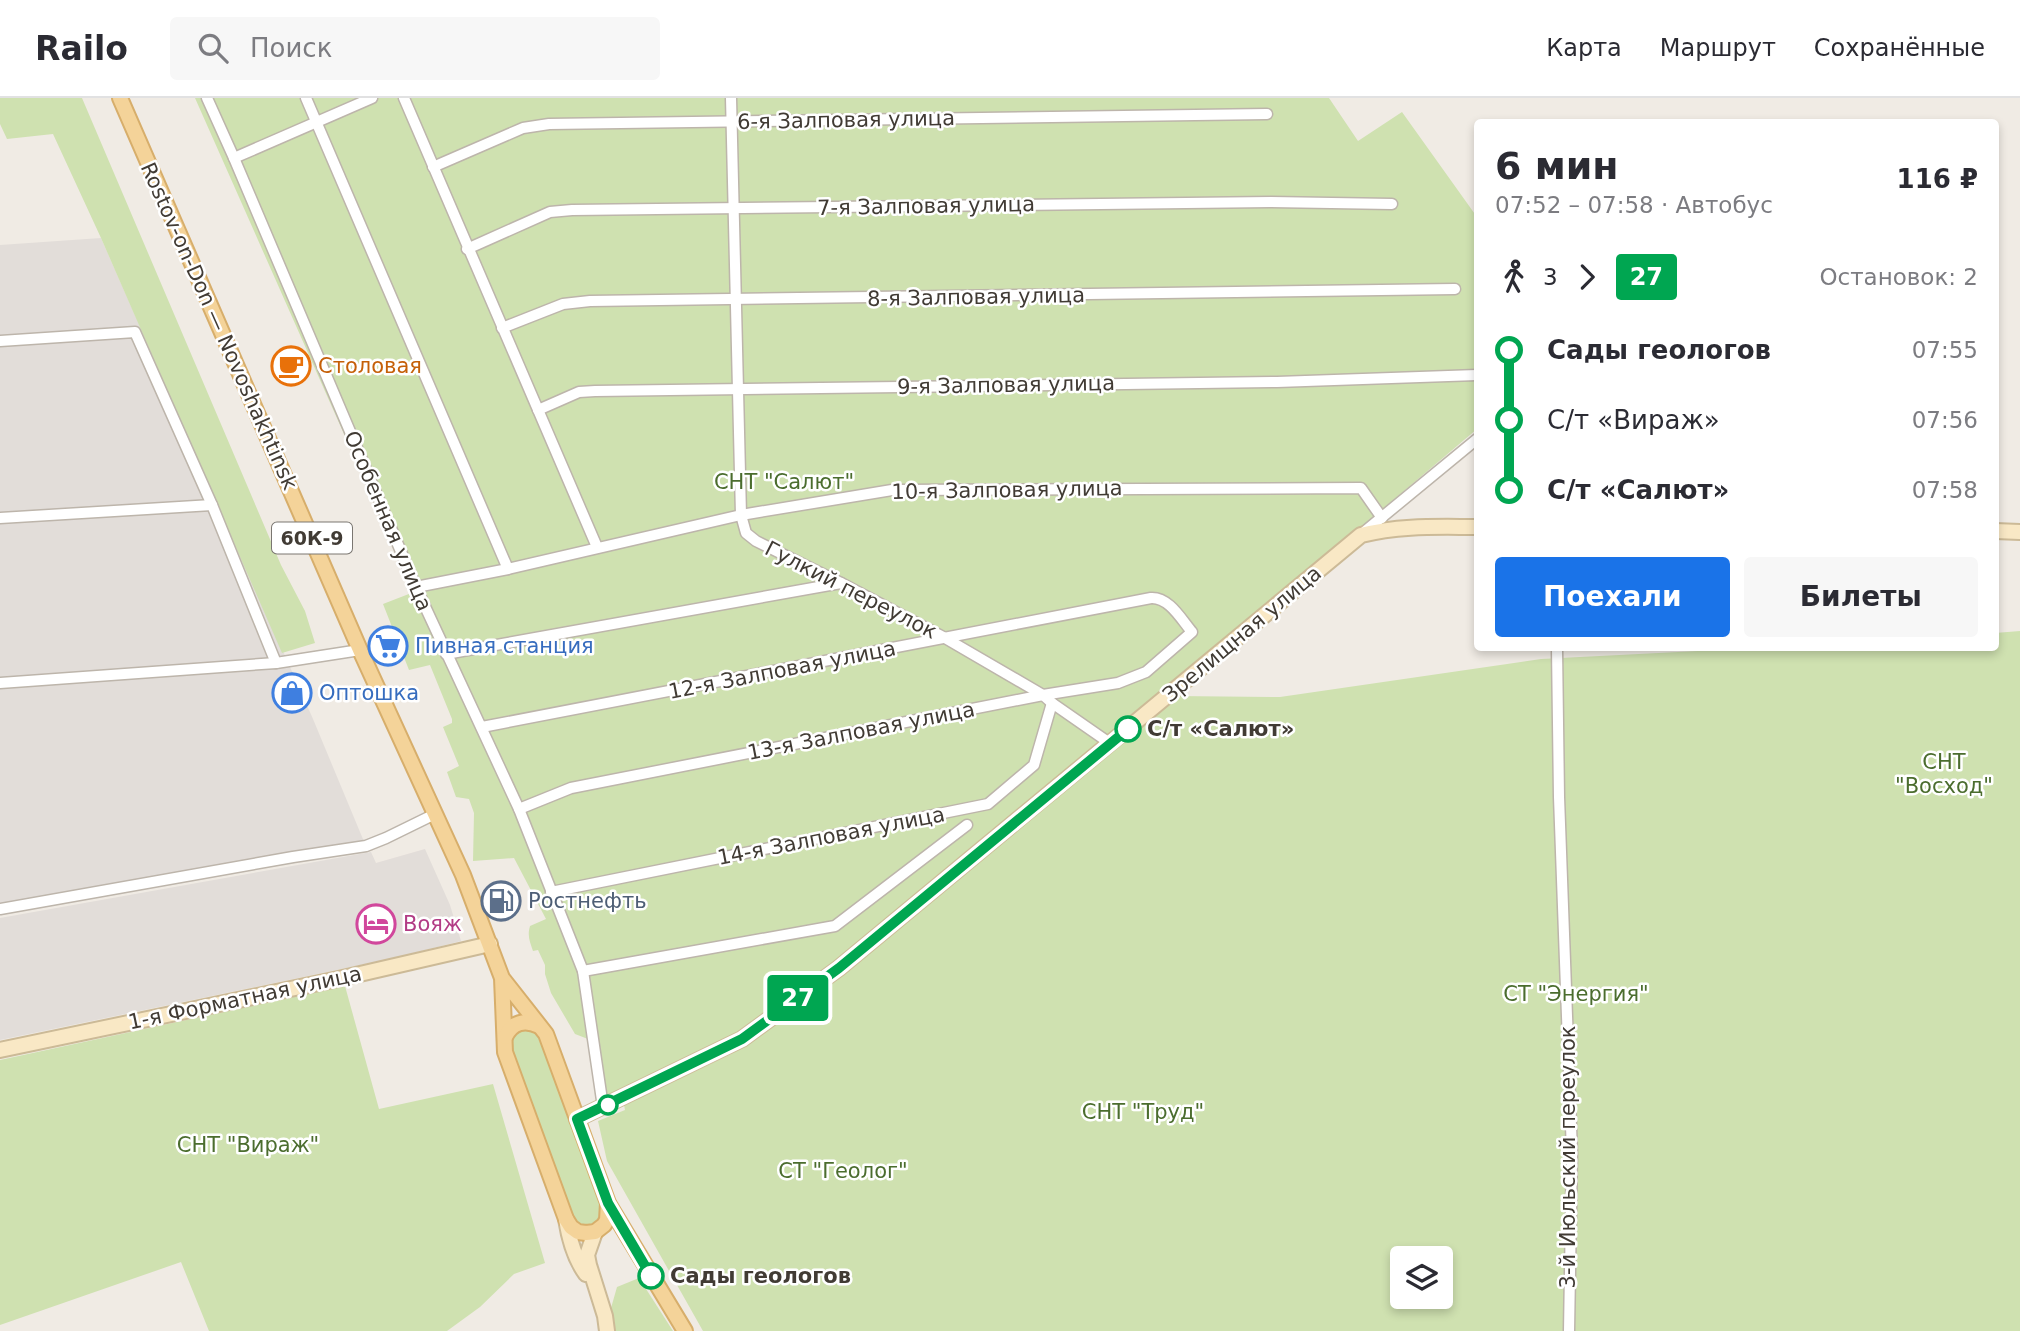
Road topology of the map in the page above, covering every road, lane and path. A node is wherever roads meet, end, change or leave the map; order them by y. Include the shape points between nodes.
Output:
1 (120, 98) edge
2 (207, 98) edge
3 (306, 98) edge
4 (372, 98) edge
5 (404, 98) edge
6 (731, 98) edge
7 (1267, 114) dead end
8 (732, 121) junction
9 (317, 122) junction
10 (234, 158) junction
11 (433, 167) junction
12 (1392, 204) dead end
13 (734, 209) junction
14 (467, 248) junction
15 (1455, 289) dead end
16 (736, 300) junction
17 (502, 328) junction
18 (0, 341) edge
19 (1474, 375) edge
20 (739, 388) junction
21 (538, 410) junction
22 (1474, 441) edge
23 (212, 505) junction
24 (741, 515) junction
25 (1382, 517) junction
26 (0, 519) edge
27 (1474, 527) edge
28 (1999, 531) edge
29 (2020, 531) edge
30 (1361, 535) junction
31 (597, 547) junction
32 (508, 569) junction
33 (841, 583) junction
34 (416, 587) junction
35 (1192, 632) joint
36 (945, 638) junction
37 (360, 650) junction
38 (1557, 651) edge
39 (446, 653) junction
40 (276, 663) junction
41 (0, 683) edge
42 (1043, 695) junction
43 (1052, 704) junction
44 (482, 727) junction
45 (1111, 744) junction
46 (519, 809) junction
47 (435, 814) junction
48 (967, 825) dead end
49 (551, 891) junction
50 (0, 909) edge
51 (490, 944) junction
52 (583, 971) junction
53 (502, 978) junction
54 (539, 1026) junction
55 (505, 1037) junction
56 (0, 1050) edge
57 (604, 1107) junction
58 (577, 1119) junction
59 (608, 1203) junction
60 (566, 1219) junction
61 (597, 1231) junction
62 (629, 1241) junction
63 (597, 1289) junction
64 (607, 1331) edge
65 (685, 1331) edge
66 (1569, 1331) edge

1 - 37 main road, Rostov-on-Don — Novoshakhtinsk / 60К-9
2 - 10 street, Особенная улица
3 - 9 street
4 - 9 street
5 - 11 street
6 - 8 street
7 - 8 street, 6-я Залповая улица
8 - 11 street, 6-я Залповая улица via 523,128
8 - 13 street
9 - 10 street
9 - 32 street
10 - 34 street, Особенная улица
11 - 14 street
12 - 13 street, 7-я Залповая улица
13 - 14 street, 7-я Залповая улица via 550,212
13 - 16 street
14 - 17 street
15 - 16 street, 8-я Залповая улица
16 - 17 street, 8-я Залповая улица via 590,300 563,304
16 - 20 street
17 - 21 street
18 - 23 street via 135,332
19 - 20 street, 9-я Залповая улица
20 - 21 street, 9-я Залповая улица via 579,392
20 - 24 street
21 - 31 street
22 - 25 street, Зрелищная улица
23 - 26 street
23 - 40 street
24 - 25 street, 10-я Залповая улица via 892,490 1361,488
24 - 31 street, 10-я Залповая улица
24 - 33 street, Гулкий переулок via 746,533 756,541
25 - 30 street, Зрелищная улица
27 - 30 street, Зрелищная улица via 1409,527
28 - 29 street
30 - 45 street, Зрелищная улица
31 - 32 street, 10-я Залповая улица
32 - 34 street, 10-я Залповая улица
33 - 36 street, Гулкий переулок
33 - 39 street
34 - 39 street, Особенная улица
35 - 36 street, 12-я Залповая улица via 1159,597
35 - 42 street, 13-я Залповая улица via 1146,671 1118,683
36 - 42 street, Гулкий переулок
36 - 44 street, 12-я Залповая улица
37 - 40 street
37 - 47 main road, Rostov-on-Don — Novoshakhtinsk / 60К-9
38 - 66 street, 3-й Июльский переулок via 1572,1153
39 - 44 street, Особенная улица
40 - 41 street
42 - 43 street, Гулкий переулок
42 - 46 street, 13-я Залповая улица via 571,788
43 - 45 street, Гулкий переулок
43 - 49 street, 14-я Залповая улица via 1034,765 988,804
44 - 46 street, Особенная улица
45 - 57 street, Зрелищная улица via 839,968 742,1039
46 - 49 street, Особенная улица
47 - 50 street via 366,846
47 - 51 main road, Rostov-on-Don — Novoshakhtinsk / 60К-9
48 - 52 street via 835,926
49 - 52 street, Особенная улица
51 - 53 main road, Rostov-on-Don — Novoshakhtinsk / 60К-9
51 - 56 street, 1-я Форматная улица
52 - 57 street, Особенная улица
53 - 54 main road
53 - 55 main road
54 - 55 main road via 522,1022
54 - 58 main road
55 - 60 main road via 505,1052
57 - 58 street, Зрелищная улица
58 - 59 main road
59 - 61 main road via 609,1216
59 - 62 main road
60 - 61 main road via 578,1232
60 - 63 street via 581,1268
61 - 62 main road
61 - 63 street via 587,1255
62 - 65 main road
63 - 64 street

